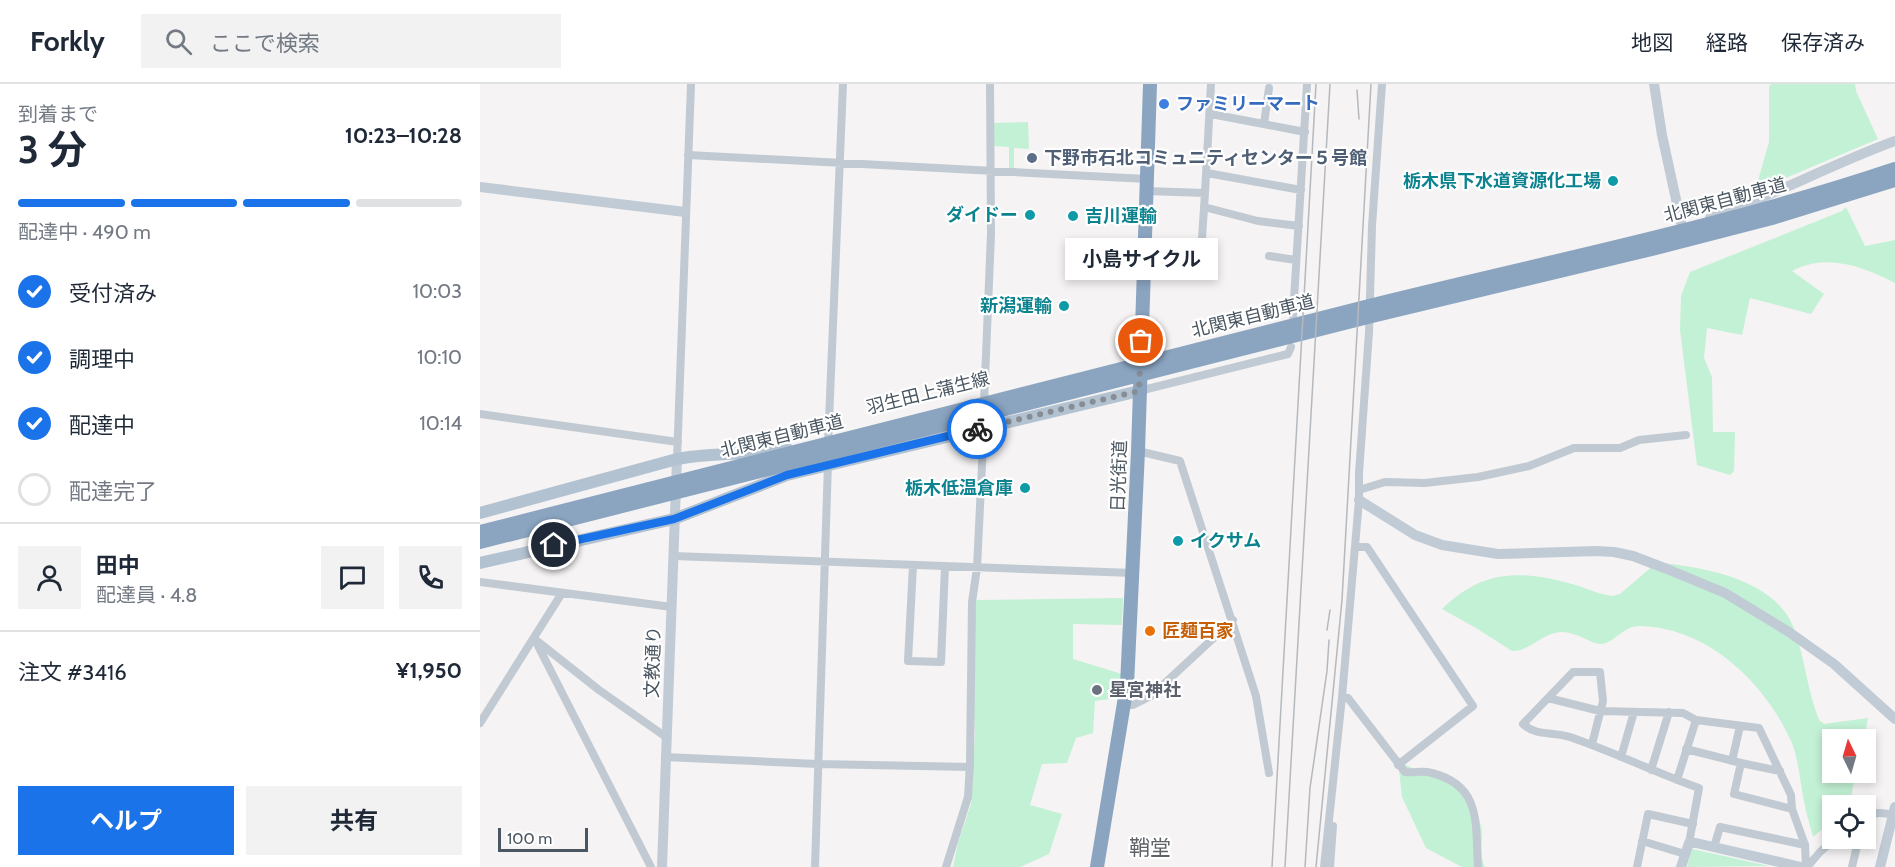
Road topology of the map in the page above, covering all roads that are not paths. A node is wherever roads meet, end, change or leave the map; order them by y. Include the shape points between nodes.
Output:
1 (690, 84) edge
2 (843, 84) edge
3 (990, 84) edge
4 (1150, 84) edge
5 (1211, 84) edge
6 (1307, 84) edge
7 (1382, 84) edge
8 (1654, 84) edge
9 (1269, 88) dead end
10 (1211, 114) junction
11 (1264, 124) junction
12 (1305, 132) junction
13 (1895, 141) edge
14 (688, 154) junction
15 (838, 163) junction
16 (1895, 169) edge
17 (991, 171) junction
18 (1206, 173) junction
19 (1895, 180) edge
20 (1867, 183) junction
21 (1146, 185) junction
22 (480, 187) edge
23 (1301, 190) junction
24 (1205, 193) junction
25 (1204, 207) junction
26 (685, 212) junction
27 (1299, 226) junction
28 (1682, 227) junction
29 (1269, 256) dead end
30 (1296, 260) junction
31 (1213, 271) dead end
32 (1369, 303) junction
33 (1293, 316) dead end
34 (1291, 347) dead end
35 (1140, 363) junction
36 (1139, 391) junction
37 (985, 397) junction
38 (480, 414) edge
39 (984, 428) junction
40 (1686, 435) dead end
41 (828, 437) junction
42 (678, 442) junction
43 (1138, 451) junction
44 (677, 459) junction
45 (828, 465) junction
46 (662, 491) junction
47 (1359, 495) junction
48 (480, 513) edge
49 (674, 519) junction
50 (480, 532) edge
51 (480, 542) edge
52 (1355, 547) junction
53 (673, 556) junction
54 (824, 562) junction
55 (480, 563) edge
56 (913, 565) junction
57 (945, 567) junction
58 (977, 568) junction
59 (1133, 573) junction
60 (480, 582) edge
61 (562, 593) junction
62 (672, 607) junction
63 (1233, 620) junction
64 (534, 638) junction
65 (1342, 697) junction
66 (1548, 698) junction
67 (1125, 705) junction
68 (1600, 711) junction
69 (1634, 711) junction
70 (1669, 712) junction
71 (1895, 719) edge
72 (1696, 720) junction
73 (480, 723) edge
74 (1740, 726) junction
75 (666, 737) junction
76 (1592, 744) junction
77 (1686, 749) junction
78 (1621, 757) junction
79 (665, 758) junction
80 (1736, 762) junction
81 (818, 764) junction
82 (1398, 765) junction
83 (970, 767) junction
84 (1651, 770) junction
85 (1780, 771) junction
86 (1269, 773) dead end
87 (1677, 780) junction
88 (1332, 786) junction
89 (1792, 808) junction
90 (1894, 812) edge
91 (1876, 814) edge
92 (1693, 824) junction
93 (1642, 842) junction
94 (1805, 845) junction
95 (1714, 847) junction
96 (1687, 849) junction
97 (1823, 849) edge
98 (1856, 849) edge
99 (1794, 866) edge
100 (651, 867) edge
101 (662, 867) edge
102 (814, 867) edge
103 (946, 867) edge
104 (1099, 867) edge
105 (1324, 867) edge
106 (1330, 867) edge
107 (1478, 867) edge
108 (1637, 867) edge
109 (1681, 867) edge
110 (1807, 867) edge
111 (1852, 867) edge
112 (1880, 867) edge

1 - 14 street
2 - 15 street
3 - 17 street
4 - 21 highway, 日光街道
5 - 10 street
6 - 12 street
7 - 32 street
8 - 28 street
9 - 11 street
10 - 11 street
10 - 18 street
11 - 12 street
12 - 23 street
13 - 28 street
14 - 15 street
14 - 26 street
15 - 17 street
15 - 41 street
16 - 20 highway, 北関東自動車道
17 - 21 street
17 - 37 street
18 - 23 street
18 - 24 street
19 - 20 highway, 北関東自動車道
20 - 46 highway, 北関東自動車道 via 1772,218 1656,248
21 - 24 street
21 - 35 highway, 日光街道
22 - 26 street
23 - 27 street
24 - 25 street
25 - 27 street via 1258,221
25 - 31 street via 1200,268
26 - 42 street
27 - 30 street
28 - 32 street
29 - 30 street
30 - 33 street
32 - 47 street
34 - 36 street via 1288,354
35 - 36 highway, 日光街道
35 - 37 main road, 羽生田上蒲生線
36 - 39 main road
36 - 43 highway, 日光街道
37 - 39 street
37 - 41 main road, 羽生田上蒲生線
38 - 42 street
39 - 45 main road
39 - 58 street
40 - 47 street via 1639,440 1620,448 1574,447 1529,466 1425,483 1385,482
41 - 44 main road, 羽生田上蒲生線 via 775,450
41 - 45 street
42 - 44 street
43 - 59 highway, 日光街道
43 - 63 street via 1180,461
44 - 48 main road, 羽生田上蒲生線
44 - 49 street, 文教通り
45 - 49 main road via 774,480
45 - 54 street
46 - 50 highway, 北関東自動車道
46 - 51 highway, 北関東自動車道
47 - 52 street
47 - 71 street via 1415,535 1442,545 1497,554 1614,552 1725,593 1834,664
49 - 53 street, 文教通り
49 - 55 main road
52 - 65 street
52 - 82 street via 1366,547 1473,706
53 - 54 street
53 - 62 street, 文教通り
54 - 56 street
54 - 81 street
56 - 57 street
56 - 57 street via 908,661 941,662
57 - 58 street
58 - 59 street
58 - 83 street via 972,603
59 - 67 highway, 日光街道
60 - 61 street
61 - 62 street
61 - 64 street
62 - 75 street, 文教通り
63 - 67 street via 1151,696
63 - 86 street via 1256,696
64 - 73 street
64 - 75 street
64 - 100 street
65 - 82 street via 1348,698
65 - 88 street
66 - 68 street
66 - 68 street via 1573,672 1600,672
66 - 76 street via 1523,724 1531,731 1566,735
67 - 104 highway, 日光街道
68 - 69 street
68 - 76 street
69 - 70 street
69 - 78 street
70 - 72 street via 1683,713
70 - 84 street
72 - 74 street
72 - 77 street
74 - 80 street
74 - 85 street via 1759,728
75 - 79 street, 文教通り
76 - 78 street
77 - 80 street
77 - 87 street
78 - 84 street
79 - 81 street
79 - 101 street, 文教通り
80 - 85 street
80 - 89 street via 1734,794
81 - 83 street
81 - 102 street
82 - 107 street via 1405,772 1434,773 1459,785 1469,796 1479,836
83 - 103 street via 967,804
84 - 87 street
85 - 89 street via 1791,795
87 - 92 street via 1700,788
88 - 105 street
88 - 106 street via 1335,805
89 - 94 street
90 - 91 street
90 - 112 street
92 - 93 street via 1648,814
92 - 96 street
93 - 96 street
93 - 108 street
94 - 95 street via 1720,826
94 - 110 street
95 - 96 street
95 - 99 street
96 - 109 street
97 - 110 street
98 - 111 street

